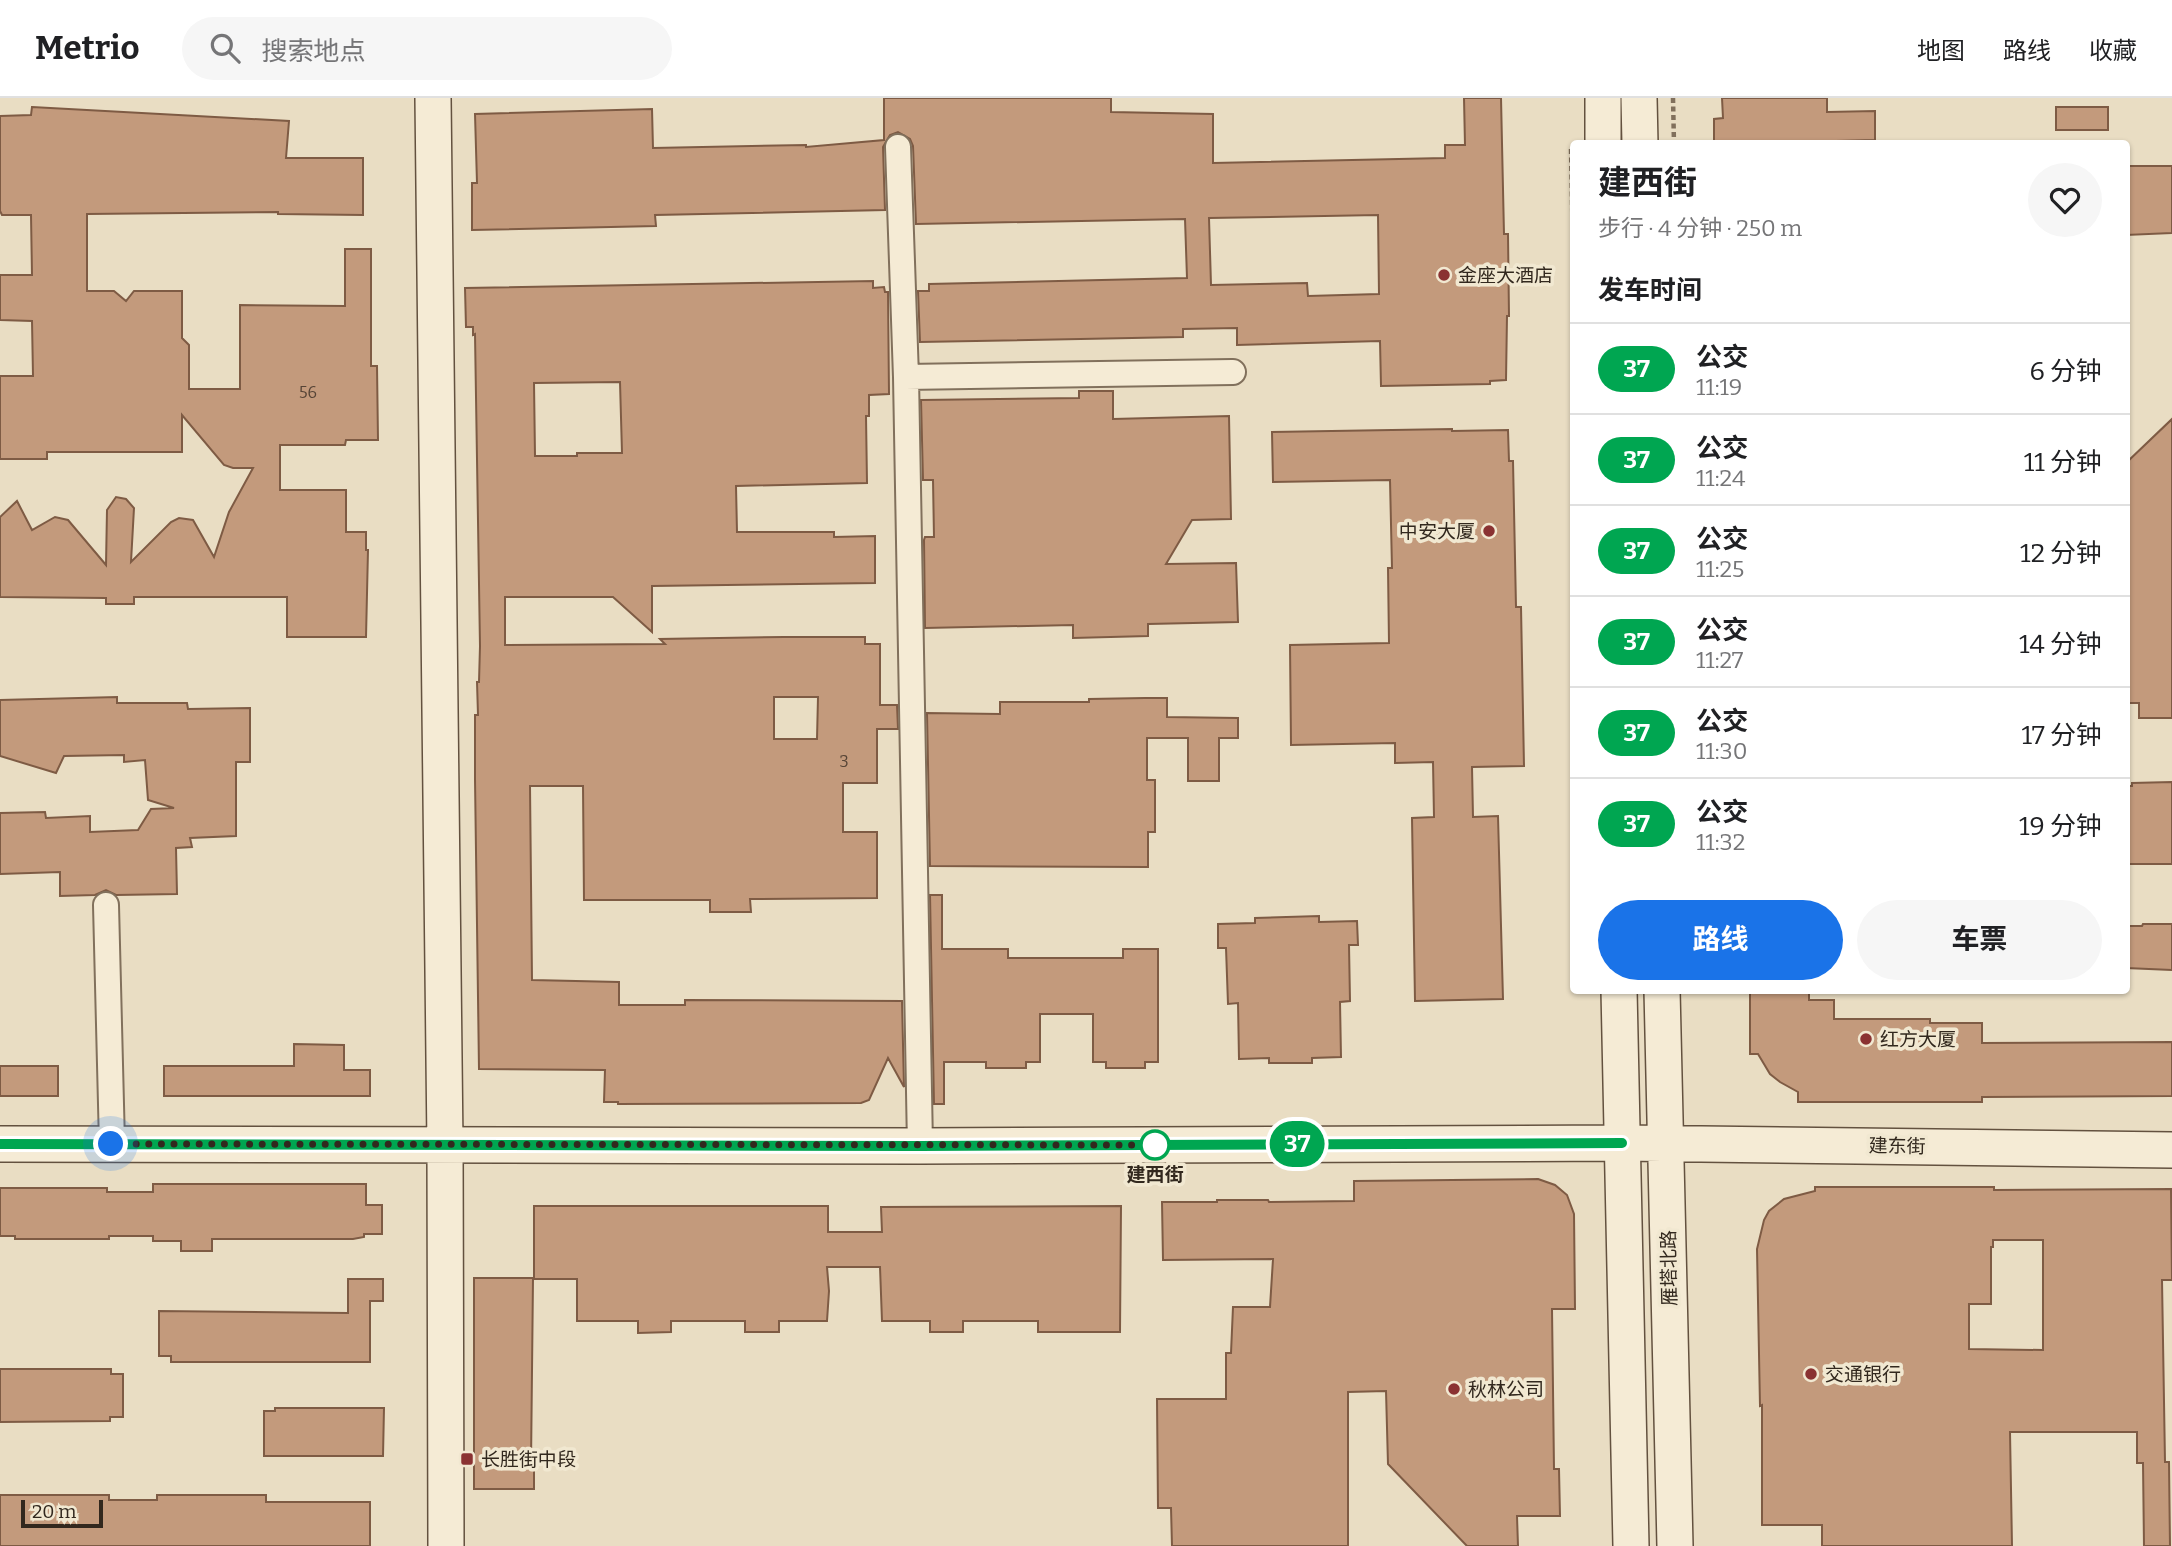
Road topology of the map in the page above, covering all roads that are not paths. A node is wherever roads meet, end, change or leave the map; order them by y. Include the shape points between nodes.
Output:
1 (433, 98) edge
2 (1603, 98) edge
3 (1639, 98) edge
4 (1587, 140) edge
5 (1640, 140) edge
6 (898, 147) dead end
7 (1233, 372) dead end
8 (906, 377) junction
9 (106, 905) dead end
10 (1619, 994) edge
11 (1662, 994) edge
12 (1622, 1143) junction
13 (1667, 1143) junction
14 (0, 1144) edge
15 (111, 1144) junction
16 (445, 1145) junction
17 (920, 1146) junction
18 (2172, 1150) edge
19 (446, 1546) edge
20 (1631, 1546) edge
21 (1675, 1546) edge

1 - 16 street
2 - 4 street
3 - 5 street
6 - 8 street
7 - 8 street
8 - 17 street
9 - 15 street
10 - 12 street
11 - 13 street, 雁塔北路
12 - 13 street, 建东街
12 - 17 street
12 - 20 street
13 - 18 street, 建东街
13 - 21 street, 雁塔北路
14 - 15 street
15 - 16 street
16 - 17 street
16 - 19 street

